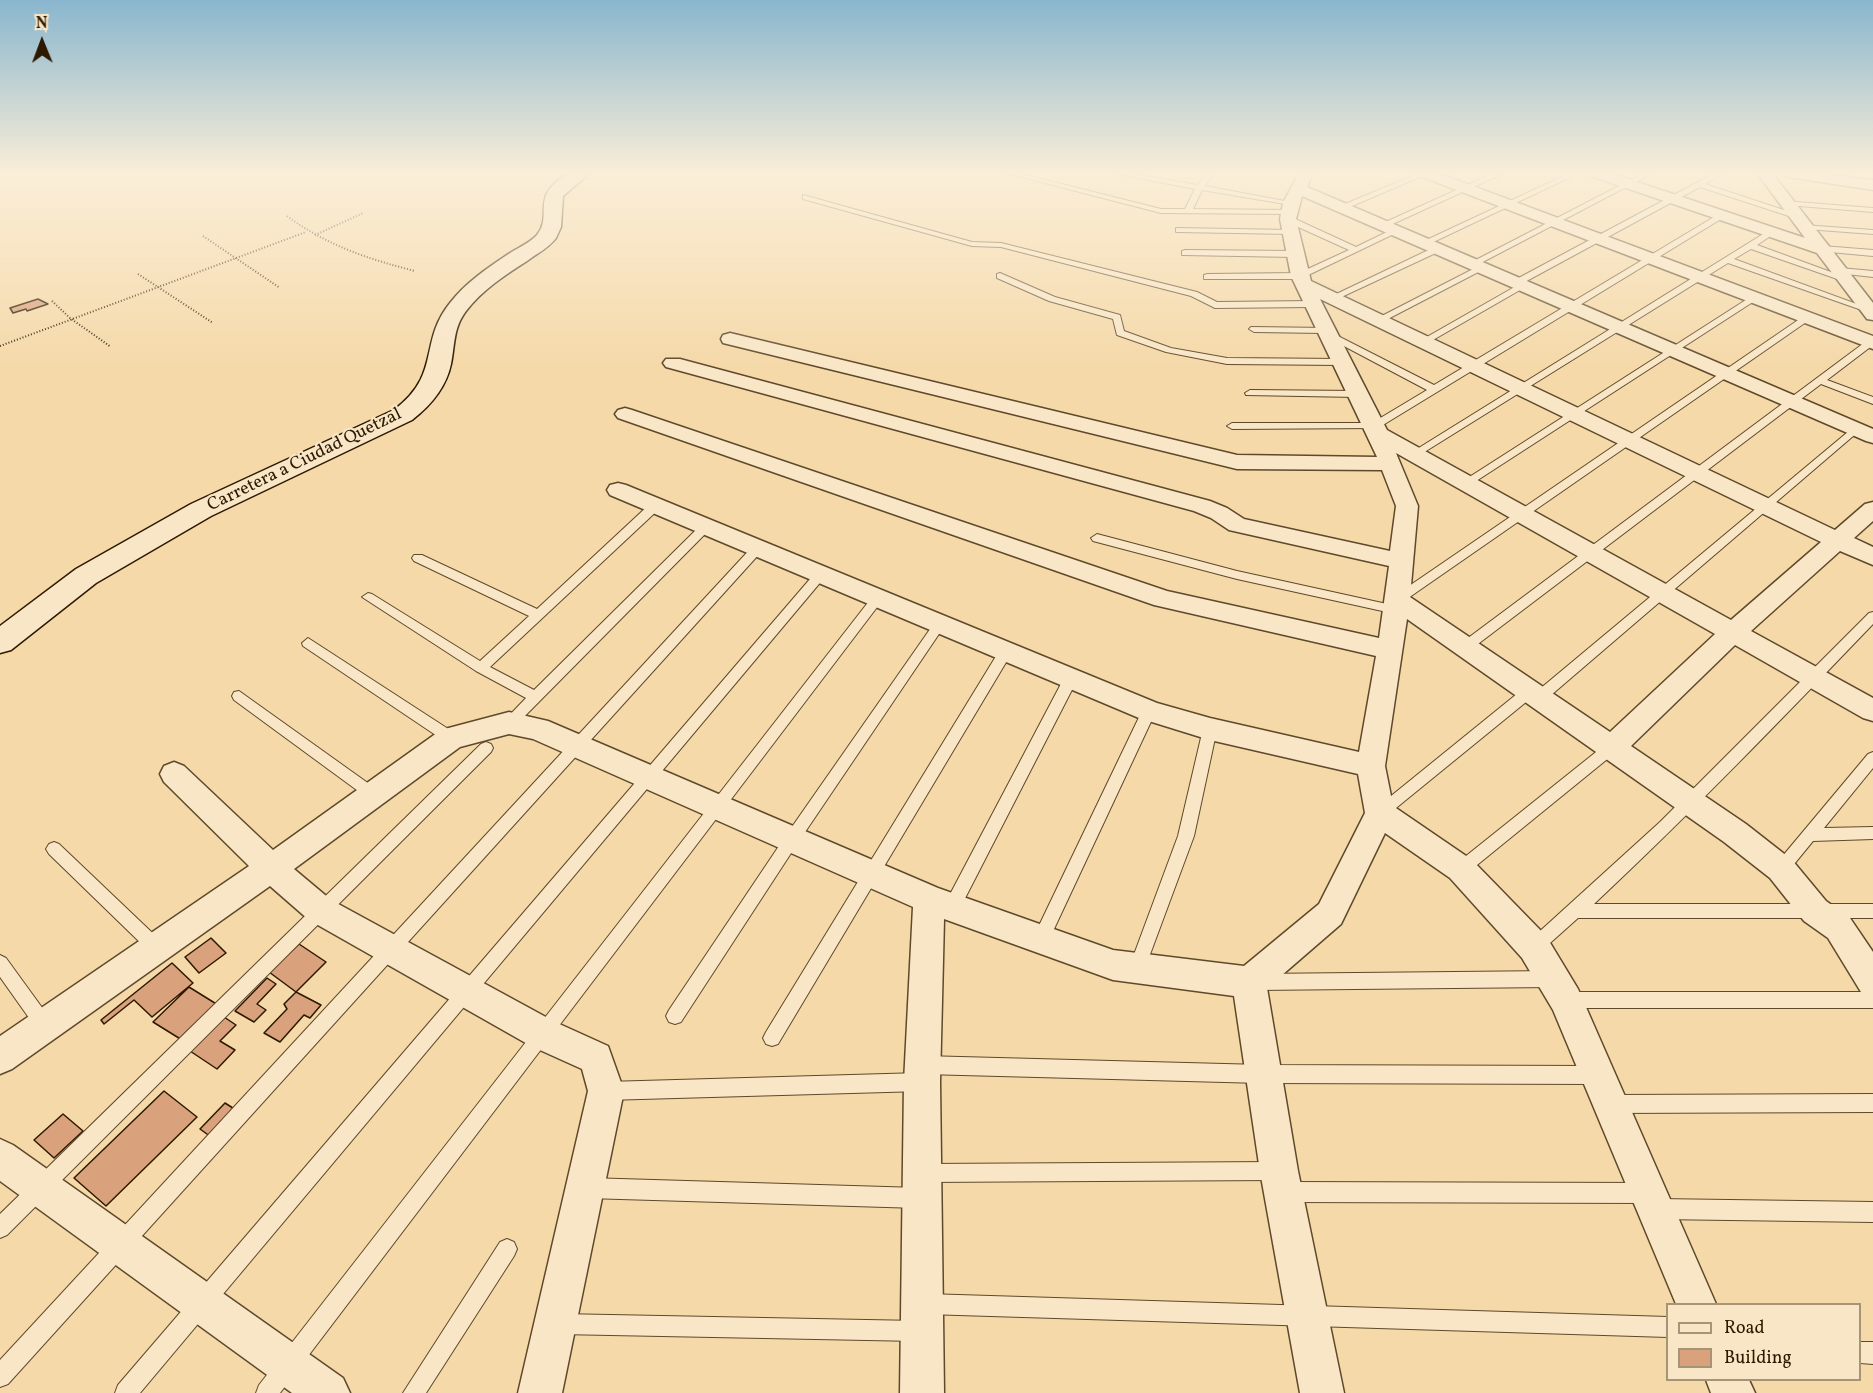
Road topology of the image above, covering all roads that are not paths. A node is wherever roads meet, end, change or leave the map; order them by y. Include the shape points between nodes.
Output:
1 (546, 238) edge
2 (951, 238) edge
3 (1276, 238) edge
4 (1375, 238) edge
5 (1412, 238) edge
6 (1445, 238) edge
7 (1526, 238) edge
8 (1598, 238) joint
9 (1683, 238) edge
10 (1763, 238) edge
11 (1787, 238) edge
12 (1814, 238) edge
13 (1300, 240) edge
14 (1430, 246) junction
15 (1750, 246) junction
16 (1822, 249) junction
17 (1356, 250) junction
18 (1873, 253) edge
19 (1185, 254) dead end
20 (1648, 258) junction
21 (1728, 260) junction
22 (1477, 266) junction
23 (1873, 274) edge
24 (1843, 275) junction
25 (1000, 276) dead end
26 (1207, 277) dead end
27 (1700, 277) junction
28 (1520, 284) junction
29 (1755, 298) junction
30 (1870, 306) edge
31 (1570, 308) junction
32 (1807, 318) junction
33 (1379, 320) junction
34 (1619, 327) junction
35 (1254, 329) dead end
36 (1327, 332) junction
37 (730, 339) dead end
38 (1423, 342) junction
39 (1872, 343) edge
40 (1673, 351) junction
41 (1342, 362) junction
42 (673, 363) dead end
43 (1474, 366) junction
44 (1726, 373) junction
45 (1821, 381) junction
46 (1521, 388) junction
47 (1433, 389) junction
48 (1250, 393) dead end
49 (1358, 394) junction
50 (1873, 401) edge
51 (1792, 402) junction
52 (625, 414) dead end
53 (1574, 414) junction
54 (1232, 426) dead end
55 (1855, 429) junction
56 (1376, 430) junction
57 (1873, 437) edge
58 (1629, 440) junction
59 (1402, 459) junction
60 (1697, 472) junction
61 (1466, 483) junction
62 (618, 490) dead end
63 (1766, 505) junction
64 (655, 506) junction
65 (1873, 509) edge
66 (1521, 514) junction
67 (706, 527) junction
68 (1097, 538) dead end
69 (1839, 540) junction
70 (757, 549) junction
71 (1590, 553) junction
72 (1873, 557) edge
73 (418, 558) dead end
74 (1401, 561) junction
75 (820, 575) junction
76 (1662, 592) junction
77 (368, 597) dead end
78 (877, 599) junction
79 (1396, 605) junction
80 (538, 615) junction
81 (1873, 616) edge
82 (939, 625) junction
83 (1732, 633) junction
84 (0, 642) edge
85 (308, 643) dead end
86 (1464, 647) junction
87 (1389, 650) junction
88 (1006, 651) junction
89 (481, 668) junction
90 (1813, 678) junction
91 (1070, 680) junction
92 (1533, 695) junction
93 (239, 696) dead end
94 (535, 697) junction
95 (1149, 711) junction
96 (1873, 711) edge
97 (509, 723) junction
98 (1210, 729) junction
99 (451, 738) junction
100 (577, 746) junction
101 (486, 748) dead end
102 (1611, 748) junction
103 (1873, 758) edge
104 (1371, 766) junction
105 (174, 774) dead end
106 (649, 777) junction
107 (374, 795) junction
108 (1689, 802) junction
109 (718, 807) junction
110 (1380, 813) junction
111 (1873, 834) edge
112 (1807, 835) junction
113 (792, 839) junction
114 (54, 849) dead end
115 (271, 868) junction
116 (1461, 869) junction
117 (1781, 869) junction
118 (872, 873) junction
119 (940, 903) junction
120 (320, 910) junction
121 (1576, 911) junction
122 (1815, 911) junction
123 (1873, 911) edge
124 (1041, 939) junction
125 (1534, 947) junction
126 (157, 948) junction
127 (391, 949) junction
128 (0, 963) edge
129 (1137, 968) junction
130 (1873, 981) edge
131 (1249, 982) junction
132 (1560, 990) junction
133 (467, 992) junction
134 (1873, 1000) edge
135 (675, 1016) dead end
136 (45, 1026) junction
137 (543, 1034) junction
138 (772, 1038) dead end
139 (0, 1057) edge
140 (922, 1073) junction
141 (1262, 1074) junction
142 (1606, 1090) junction
143 (606, 1091) junction
144 (1873, 1102) edge
145 (0, 1158) edge
146 (1282, 1181) junction
147 (922, 1186) junction
148 (41, 1187) junction
149 (585, 1188) junction
150 (1653, 1201) junction
151 (1873, 1212) edge
152 (0, 1228) edge
153 (120, 1245) junction
154 (507, 1250) dead end
155 (202, 1303) junction
156 (1695, 1303) edge
157 (1307, 1315) junction
158 (923, 1317) junction
159 (555, 1324) junction
160 (1666, 1327) edge
161 (0, 1376) edge
162 (278, 1379) edge
163 (126, 1393) edge
164 (328, 1393) edge
165 (414, 1393) edge
166 (540, 1393) edge
167 (922, 1393) edge
168 (1322, 1393) edge

1 - 84 main road, Carretera a Ciudad Quetzal via 484,282 456,310 443,334 438,369 420,403 403,415 180,522 86,576
2 - 13 lane via 972,244 1001,245 1194,294 1215,305
3 - 13 lane
4 - 17 lane
5 - 14 street
6 - 14 lane
7 - 22 lane
8 - 20 street
8 - 28 lane
9 - 20 lane
10 - 15 lane
11 - 16 street
12 - 16 street
13 - 14 lane
13 - 17 lane
13 - 17 lane
13 - 19 lane
13 - 26 lane
13 - 33 street
13 - 36 street
14 - 22 street
15 - 21 lane
15 - 24 lane
16 - 18 lane
16 - 24 street
20 - 27 street
20 - 31 lane
21 - 27 lane
21 - 30 lane
22 - 28 street
22 - 33 lane
23 - 24 lane
24 - 30 street
25 - 41 lane via 1052,300 1117,317 1120,333 1169,350 1227,361
27 - 29 street
27 - 34 lane
28 - 31 street
28 - 38 lane
29 - 32 street
29 - 40 lane
31 - 34 street
31 - 43 lane
32 - 39 street
32 - 44 lane
33 - 38 street
34 - 40 street
34 - 46 lane
35 - 36 lane
36 - 41 street
36 - 47 lane
37 - 59 street via 1237,462
38 - 43 street
39 - 45 lane
40 - 44 street
40 - 53 lane
41 - 49 street
42 - 74 street via 1202,506 1237,525
43 - 46 street
43 - 47 lane
44 - 51 street
44 - 58 lane
45 - 50 lane
45 - 51 lane
46 - 53 street
46 - 59 lane
47 - 56 lane
48 - 49 lane
49 - 56 street
51 - 55 street
51 - 60 lane
52 - 87 street via 1163,599
53 - 58 street
53 - 61 lane
54 - 56 lane
55 - 57 street
55 - 63 lane
56 - 59 street
58 - 60 street
58 - 66 lane
59 - 61 street
59 - 74 street via 1407,506
60 - 63 street
60 - 71 lane
61 - 66 street
62 - 64 street
63 - 69 street
63 - 76 lane
64 - 67 street
64 - 80 lane
65 - 69 street
66 - 71 street
66 - 79 lane
67 - 70 street
67 - 94 lane
68 - 79 lane via 1237,575
69 - 72 street
69 - 83 street
70 - 75 street
70 - 100 lane
71 - 76 street
71 - 86 lane
73 - 80 lane
74 - 79 street
75 - 78 street
75 - 106 lane
76 - 83 street
76 - 92 lane
77 - 89 lane
78 - 82 street
78 - 109 lane
79 - 86 street
79 - 87 street
80 - 89 lane
81 - 90 lane
82 - 88 street
82 - 113 lane
83 - 90 street
83 - 102 street
85 - 99 lane
86 - 92 street
87 - 104 street
88 - 91 street
88 - 118 lane
89 - 94 lane
90 - 96 street
90 - 108 lane
91 - 95 street
91 - 119 lane
92 - 102 street
92 - 110 lane
93 - 107 lane
94 - 97 lane
95 - 98 street
95 - 124 lane
97 - 99 street
97 - 100 street via 538,729
98 - 104 street
98 - 129 lane via 1186,836
99 - 107 street
100 - 106 street
100 - 127 lane
101 - 120 lane
102 - 108 street
102 - 116 lane
103 - 112 lane
104 - 110 street
105 - 115 street
106 - 109 street
106 - 133 lane
107 - 115 street
108 - 117 street
108 - 121 lane
109 - 113 street
109 - 137 lane
110 - 116 street
110 - 131 street via 1330,914
111 - 112 lane
112 - 117 lane
113 - 118 street
113 - 135 lane
114 - 126 lane
115 - 120 street
115 - 126 street
116 - 125 street
117 - 122 street
118 - 119 street
118 - 138 lane
119 - 124 street
119 - 140 street
120 - 127 street
120 - 148 lane
121 - 122 lane
121 - 125 lane
122 - 123 lane
122 - 130 street via 1839,928
124 - 129 street via 1113,965
125 - 132 street
126 - 136 street
127 - 133 street
127 - 153 lane
128 - 136 lane
129 - 131 street
131 - 132 lane
131 - 141 street
132 - 134 lane
132 - 142 street
133 - 137 street
133 - 155 lane
136 - 139 street
137 - 143 street via 596,1058
137 - 162 lane
140 - 141 lane
140 - 143 lane
140 - 147 street
141 - 142 lane
141 - 146 street
142 - 144 lane
142 - 150 street
143 - 149 street
145 - 148 street
146 - 147 lane
146 - 150 lane
146 - 157 street
147 - 149 lane
147 - 158 street
148 - 152 lane
148 - 153 street
149 - 159 street
150 - 151 lane
150 - 156 street
153 - 155 street
153 - 161 lane
154 - 165 lane
155 - 162 street
155 - 163 lane
157 - 158 lane
157 - 160 lane
157 - 168 street
158 - 159 lane
158 - 167 street
159 - 166 street
162 - 164 street

